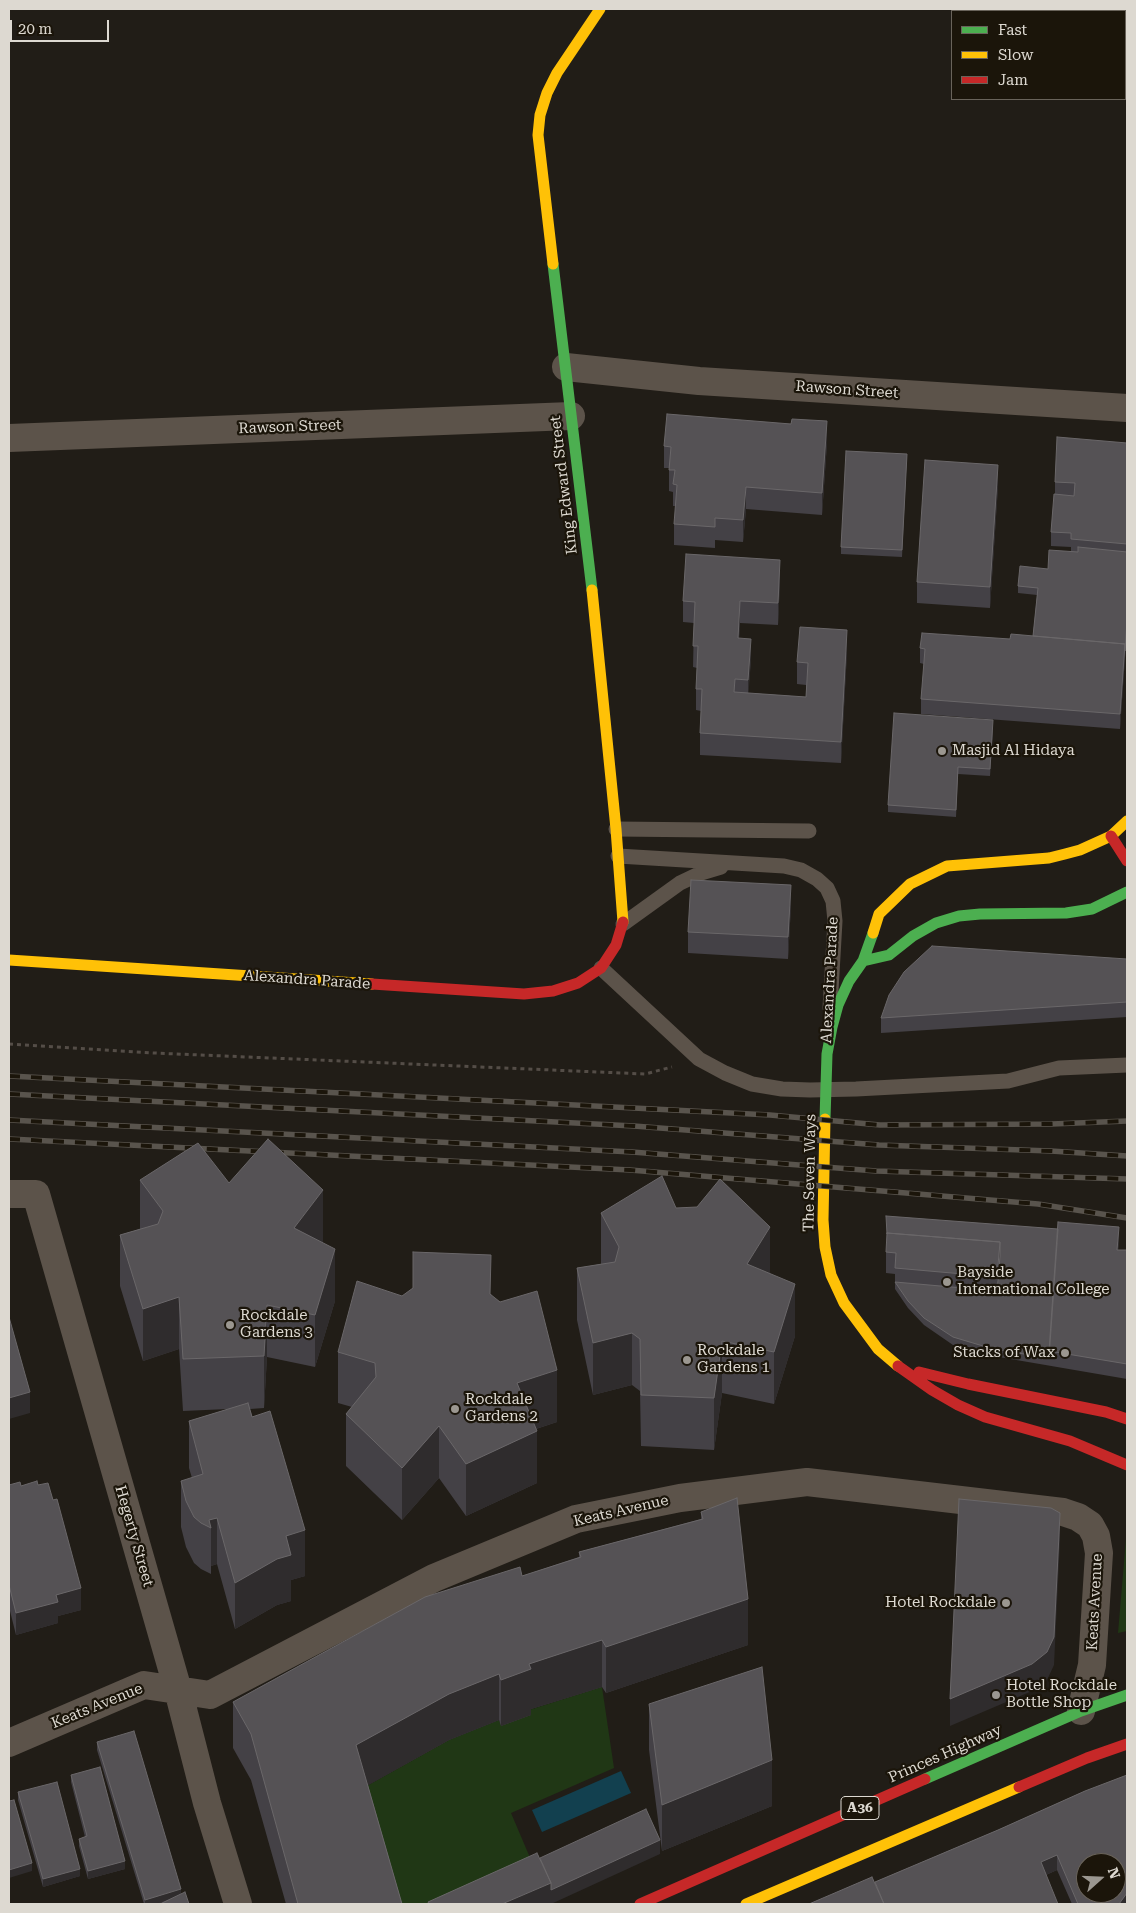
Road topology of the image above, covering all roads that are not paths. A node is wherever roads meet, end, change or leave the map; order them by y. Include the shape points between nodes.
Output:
1 (600, 9) edge
2 (566, 368) junction
3 (1127, 408) edge
4 (571, 416) junction
5 (9, 438) edge
6 (1127, 820) edge
7 (616, 829) junction
8 (809, 831) dead end
9 (1111, 836) junction
10 (618, 856) junction
11 (1127, 861) edge
12 (732, 864) junction
13 (1127, 892) edge
14 (623, 924) junction
15 (9, 960) edge
16 (863, 960) junction
17 (600, 968) junction
18 (827, 1054) junction
19 (1127, 1065) edge
20 (9, 1194) edge
21 (901, 1368) junction
22 (1127, 1419) edge
23 (1127, 1465) edge
24 (1127, 1682) edge
25 (178, 1690) junction
26 (1127, 1696) edge
27 (1081, 1711) junction
28 (9, 1743) edge
29 (1127, 1744) edge
30 (238, 1904) edge
31 (640, 1904) edge
32 (746, 1904) edge

1 - 2 main road, King Edward Street via 550,86 540,115 538,135
2 - 3 street, Rawson Street via 699,381
2 - 4 main road, King Edward Street
4 - 5 street, Rawson Street
4 - 7 main road, King Edward Street
6 - 9 main road
7 - 8 lane
7 - 10 main road, King Edward Street
9 - 11 main road
9 - 16 main road, The Seven Ways via 1080,850 1049,858 947,866 910,884 879,914
10 - 12 lane, Alexandra Parade
10 - 14 main road, King Edward Street
12 - 14 lane, Alexandra Parade via 701,872 680,883
12 - 18 lane, Alexandra Parade via 802,870 827,888 836,921
13 - 16 main road via 1092,909 1066,913 959,916 936,923 889,955
14 - 17 main road, King Edward Street via 616,945
15 - 17 main road, Alexandra Parade via 524,994 553,991 578,983
16 - 18 main road, The Seven Ways via 838,1005
17 - 19 lane via 699,1059 752,1084 810,1090 1008,1082 1059,1068
18 - 21 main road, The Seven Ways via 822,1220 825,1247 844,1304 878,1349
20 - 25 street, Hegerty Street via 36,1194
21 - 22 main road, The Seven Ways
21 - 23 main road, The Seven Ways via 932,1390 985,1417 1070,1441
24 - 27 main road
25 - 27 street, Keats Avenue via 210,1696 434,1578 576,1519 680,1498 807,1482 1063,1512 1090,1525 1099,1553 1092,1665
25 - 28 street, Keats Avenue via 144,1685
25 - 30 street, Hegerty Street
26 - 27 main road, Princes Highway / A36
27 - 31 main road, Princes Highway / A36
29 - 32 main road via 1087,1758

